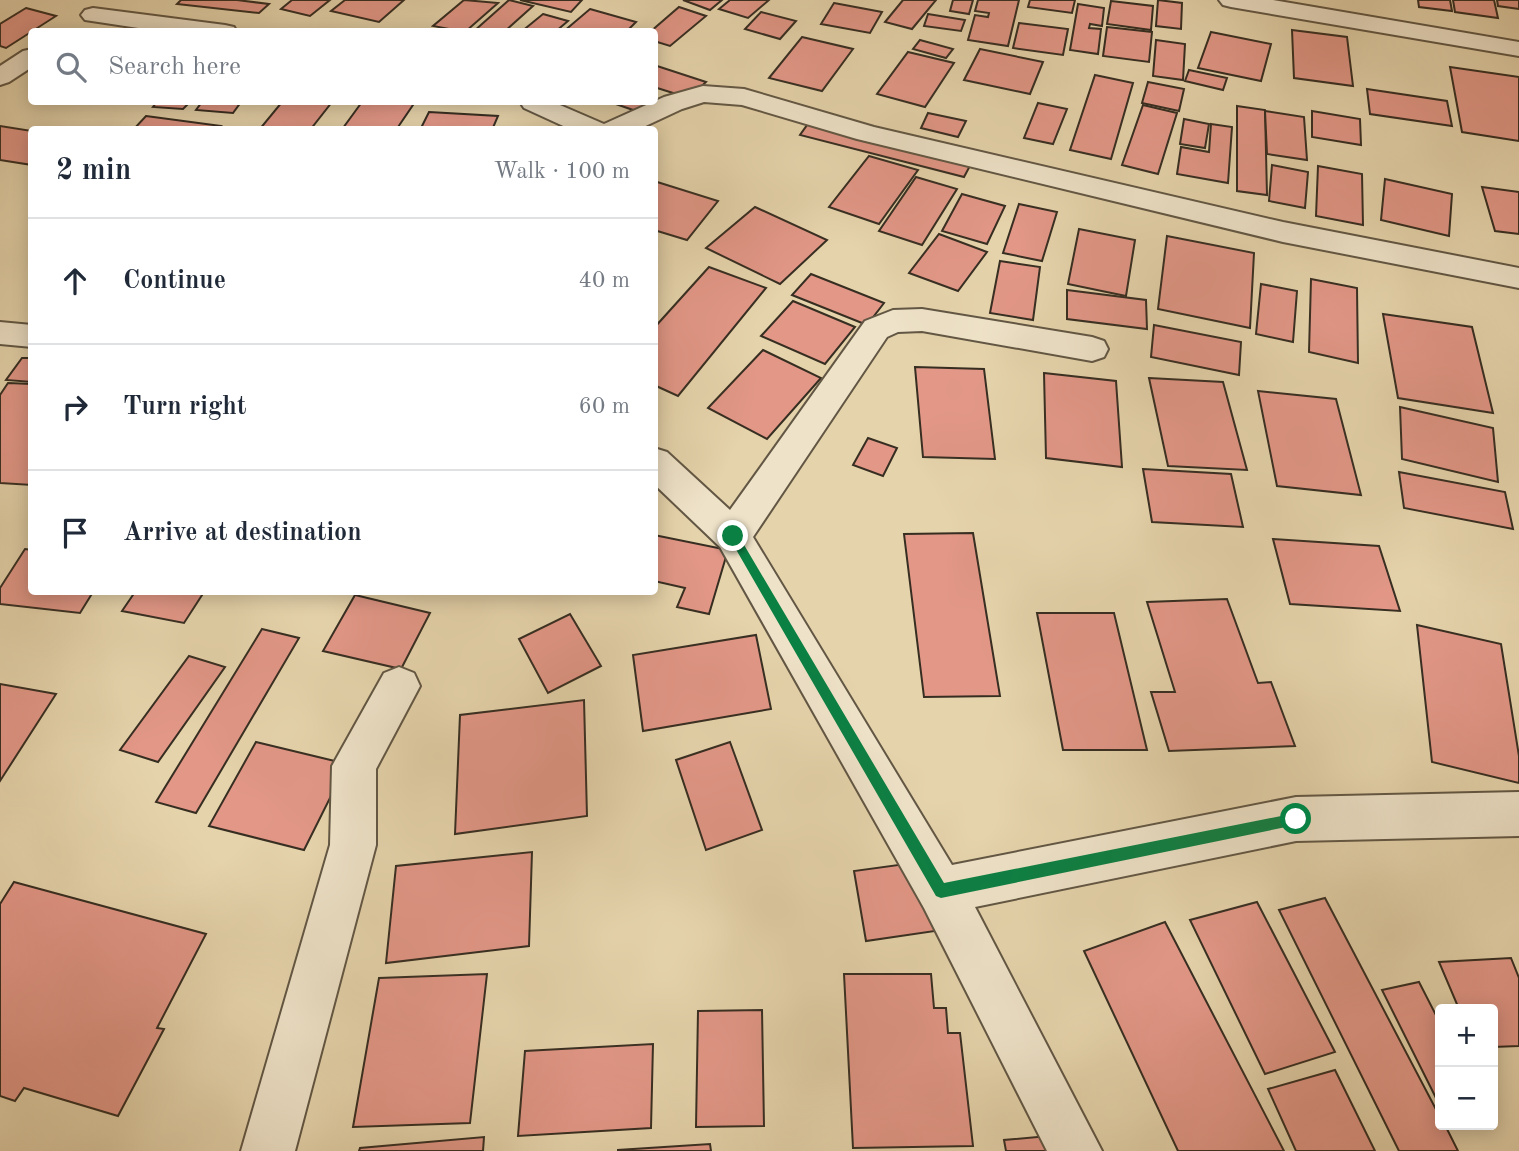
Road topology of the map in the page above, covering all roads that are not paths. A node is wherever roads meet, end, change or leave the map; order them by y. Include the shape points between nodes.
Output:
1 (114, 0) edge
2 (1231, 0) edge
3 (174, 28) edge
4 (1519, 49) edge
5 (28, 59) edge
6 (0, 77) edge
7 (540, 105) edge
8 (586, 126) edge
9 (623, 126) edge
10 (1519, 278) edge
11 (0, 334) edge
12 (28, 336) edge
13 (1092, 349) dead end
14 (658, 466) edge
15 (733, 536) junction
16 (399, 686) dead end
17 (1519, 814) edge
18 (941, 891) junction
19 (268, 1151) edge
20 (1074, 1151) edge

1 - 3 street via 85,21
2 - 4 street
5 - 6 street
7 - 8 street
9 - 10 street via 704,94 744,97 867,133 1283,232
11 - 12 street
13 - 15 street via 922,320 893,321 876,329
14 - 15 street
15 - 18 street
16 - 19 street via 354,766 353,845
17 - 18 street via 1296,819
18 - 20 street

